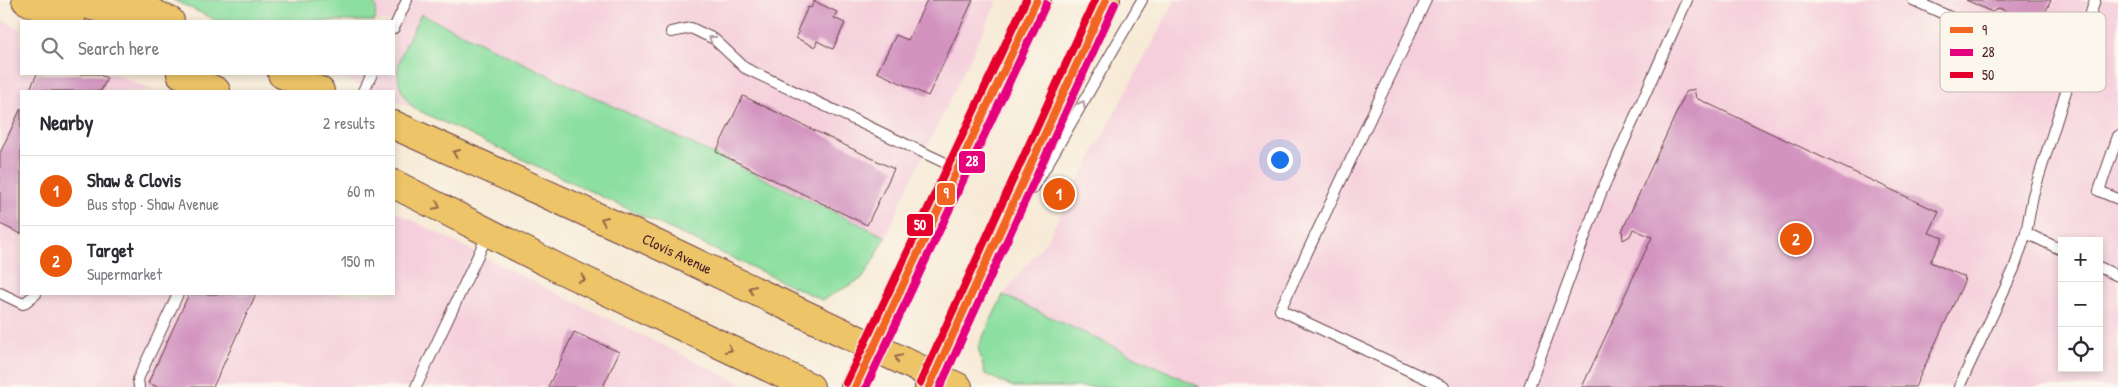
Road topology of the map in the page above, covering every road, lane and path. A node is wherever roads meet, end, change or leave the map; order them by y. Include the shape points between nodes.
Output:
1 (26, 0) edge
2 (70, 0) edge
3 (125, 0) edge
4 (407, 0) edge
5 (1037, 0) edge
6 (1106, 0) edge
7 (1142, 0) edge
8 (1426, 0) edge
9 (1687, 0) edge
10 (1913, 0) edge
11 (2095, 0) edge
12 (1940, 12) edge
13 (2091, 12) edge
14 (69, 20) edge
15 (142, 20) edge
16 (168, 20) edge
17 (395, 26) edge
18 (671, 32) dead end
19 (183, 75) edge
20 (284, 75) edge
21 (372, 75) edge
22 (214, 90) edge
23 (318, 90) edge
24 (364, 90) edge
25 (2067, 92) edge
26 (395, 125) edge
27 (2118, 136) edge
28 (957, 169) junction
29 (395, 185) edge
30 (2118, 199) edge
31 (488, 232) junction
32 (2026, 233) junction
33 (2058, 248) edge
34 (2103, 269) edge
35 (2118, 276) edge
36 (0, 293) edge
37 (35, 295) edge
38 (178, 295) edge
39 (971, 298) junction
40 (873, 346) junction
41 (941, 383) edge
42 (139, 387) edge
43 (416, 387) edge
44 (810, 387) edge
45 (855, 387) edge
46 (1444, 387) edge
47 (1529, 387) edge
48 (1960, 387) edge

1 - 14 main road
2 - 15 main road
3 - 16 main road
4 - 17 lane
5 - 28 main road
6 - 39 main road
39 -> 7 lane
8 - 46 lane via 1280,310
9 - 47 lane via 1600,193
10 - 12 lane
11 - 13 lane
28 -> 18 lane via 745,68 714,39 690,28
19 - 22 main road
20 - 23 main road
21 - 24 lane
25 - 32 lane via 2033,195
40 -> 26 main road, Clovis Avenue
27 - 30 lane via 2100,191
28 - 40 main road
29 -> 31 main road
31 - 43 lane
31 -> 44 main road
32 - 33 lane
32 - 48 lane via 2014,269
34 - 35 lane
36 - 37 lane via 23,304
38 - 42 lane via 138,379
39 - 41 main road
41 -> 40 main road, Clovis Avenue
40 - 45 main road

